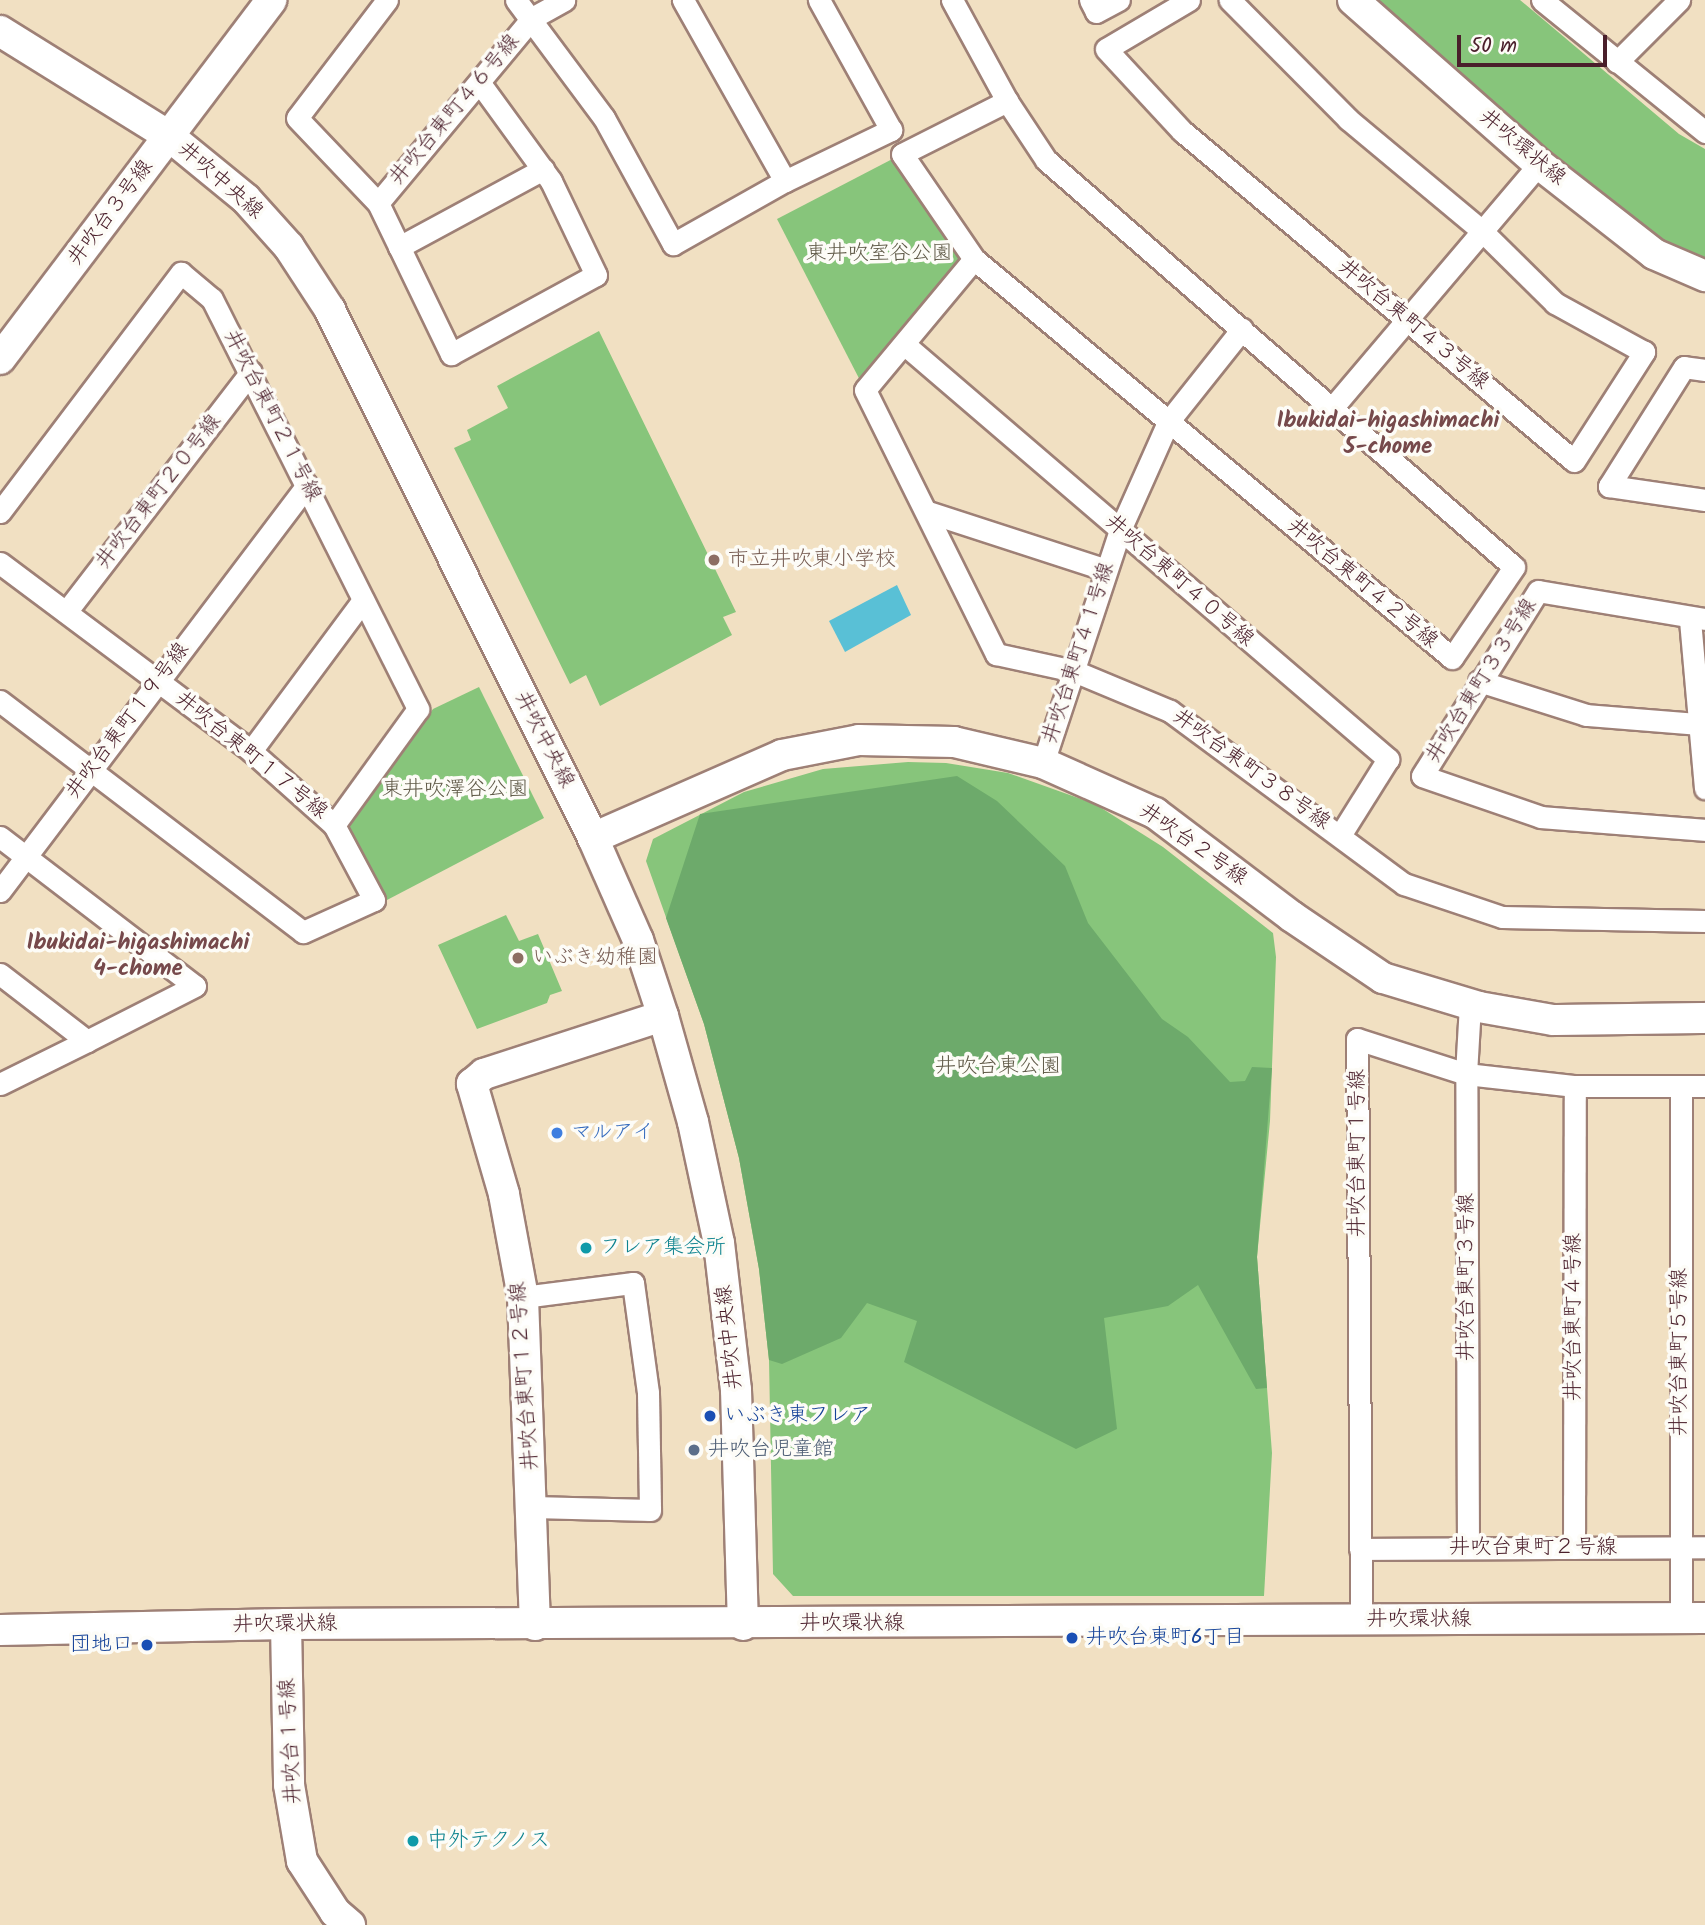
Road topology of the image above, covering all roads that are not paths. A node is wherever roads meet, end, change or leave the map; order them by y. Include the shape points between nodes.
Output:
1 (272, 0) edge
2 (387, 0) edge
3 (516, 0) edge
4 (564, 0) edge
5 (683, 0) edge
6 (819, 0) edge
7 (952, 0) edge
8 (1090, 0) edge
9 (1119, 0) edge
10 (1189, 0) edge
11 (1230, 0) edge
12 (1353, 0) edge
13 (1542, 0) edge
14 (1679, 0) edge
15 (532, 18) junction
16 (0, 32) edge
17 (1617, 62) junction
18 (479, 82) junction
19 (1007, 101) junction
20 (1705, 132) edge
21 (169, 136) junction
22 (1539, 164) junction
23 (543, 169) junction
24 (785, 181) junction
25 (378, 203) junction
26 (1481, 230) junction
27 (399, 247) junction
28 (974, 260) junction
29 (1705, 276) edge
30 (1406, 320) junction
31 (1242, 329) junction
32 (904, 344) junction
33 (0, 359) edge
34 (1705, 370) edge
35 (251, 372) junction
36 (1333, 407) junction
37 (1168, 422) junction
38 (307, 485) junction
39 (1705, 500) edge
40 (0, 512) edge
41 (928, 512) junction
42 (1120, 530) junction
43 (0, 563) edge
44 (1106, 570) junction
45 (363, 600) junction
46 (66, 612) junction
47 (1697, 619) edge
48 (1074, 671) junction
49 (158, 680) junction
50 (1479, 681) junction
51 (0, 701) edge
52 (1699, 724) junction
53 (251, 751) junction
54 (1044, 763) junction
55 (93, 771) junction
56 (1705, 788) edge
57 (334, 825) junction
58 (1705, 831) edge
59 (1341, 834) junction
60 (0, 836) edge
61 (593, 838) junction
62 (26, 856) junction
63 (0, 891) edge
64 (1705, 921) edge
65 (0, 974) edge
66 (1470, 1005) junction
67 (663, 1016) junction
68 (1705, 1018) edge
69 (87, 1041) junction
70 (1466, 1074) junction
71 (0, 1084) edge
72 (1575, 1086) junction
73 (1705, 1086) edge
74 (1681, 1087) junction
75 (523, 1297) junction
76 (533, 1507) junction
77 (1705, 1547) edge
78 (1468, 1548) junction
79 (1574, 1548) junction
80 (1680, 1548) junction
81 (1360, 1549) junction
82 (1693, 1618) edge
83 (1362, 1620) junction
84 (286, 1624) junction
85 (535, 1625) junction
86 (743, 1625) junction
87 (0, 1630) edge
88 (350, 1925) edge

1 - 21 street, 井吹台３号線
2 - 25 street via 297,118
3 - 15 street
4 - 15 street
5 - 24 street
6 - 24 street via 891,130
7 - 19 street, 井吹台東町４２号線
8 - 9 street via 1096,12
10 - 30 street, 井吹台東町４３号線 via 1106,50 1182,131
11 - 26 street, 井吹台東町４３号線 via 1348,119
12 - 22 street, 井吹環状線
13 - 17 street
14 - 17 street
15 - 18 street, 井吹台東町４６号線
15 - 24 street via 604,118 673,244
16 - 21 street, 井吹中央線
17 - 20 street
18 - 23 street
18 - 25 street, 井吹台東町４６号線
19 - 28 street, 井吹台東町４２号線 via 902,154
19 - 31 street, 井吹台東町４２号線 via 1046,160
21 - 33 street, 井吹台３号線
21 - 61 street, 井吹中央線 via 246,199 289,247 330,310
22 - 26 street
22 - 29 street, 井吹環状線 via 1654,254
23 - 27 street
23 - 27 street via 596,275 450,354
25 - 27 street
26 - 30 street
26 - 30 street, 井吹台東町４３号線 via 1555,303 1644,352 1574,461
28 - 32 street, 井吹台東町３８号線
28 - 37 street, 井吹台東町４２号線
30 - 36 street
31 - 36 street, 井吹台東町４２号線
31 - 37 street, 井吹台東町４１号線
32 - 41 street, 井吹台東町３８号線 via 865,390
32 - 42 street, 井吹台東町４０号線
34 - 39 street via 1685,367 1609,486
35 - 38 street, 井吹台東町２１号線
35 - 40 street, 井吹台東町２１号線 via 212,299 181,273
35 - 46 street, 井吹台東町２０号線
36 - 37 street, 井吹台東町４２号線 via 1514,567 1452,658
37 - 42 street, 井吹台東町４１号線
38 - 45 street, 井吹台東町２１号線
38 - 49 street, 井吹台東町１９号線
41 - 44 street
41 - 48 street, 井吹台東町３８号線 via 996,654
42 - 44 street, 井吹台東町４１号線
42 - 59 street, 井吹台東町４０号線 via 1388,759
43 - 46 street, 井吹台東町１７号線
44 - 48 street, 井吹台東町４１号線
45 - 53 street
45 - 57 street, 井吹台東町２１号線 via 418,709
46 - 49 street, 井吹台東町１７号線
47 - 50 street, 井吹台東町３３号線 via 1538,591
47 - 52 street
48 - 54 street, 井吹台東町４１号線
48 - 59 street, 井吹台東町３８号線 via 1170,711
49 - 53 street, 井吹台東町１７号線
49 - 55 street, 井吹台東町１９号線
50 - 52 street via 1586,715
50 - 58 street, 井吹台東町３３号線 via 1422,776 1541,817
51 - 55 street, 井吹台東町１７号線
52 - 56 street
53 - 57 street, 井吹台東町１７号線
54 - 61 street, 井吹台２号線 via 954,742 859,740 782,755
54 - 66 street, 井吹台２号線 via 1155,814 1291,916 1384,978
55 - 57 street, 井吹台東町１７号線 via 303,932 374,900
55 - 62 street, 井吹台東町１９号線
59 - 64 street, 井吹台東町３８号線 via 1404,884 1502,917
60 - 62 street
61 - 67 street, 井吹中央線 via 638,940
62 - 63 street, 井吹台東町１９号線
62 - 69 street via 195,986
65 - 69 street
66 - 68 street, 井吹台２号線 via 1553,1020
66 - 70 street, 井吹台東町３号線
67 - 75 street, 井吹台東町１２号線 via 484,1074 472,1084 504,1194
67 - 86 street, 井吹中央線 via 719,1243 736,1390
69 - 71 street
70 - 72 street, 井吹台東町１号線
70 - 78 street, 井吹台東町３号線
70 - 81 street, 井吹台東町１号線 via 1357,1039
72 - 74 street, 井吹台東町１号線
72 - 79 street, 井吹台東町４号線
73 - 74 street, 井吹台東町１号線
74 - 80 street, 井吹台東町５号線
75 - 76 street, 井吹台東町１２号線
75 - 76 street via 633,1283 648,1393 650,1510
76 - 85 street, 井吹台東町１２号線
77 - 80 street, 井吹台東町２号線
78 - 79 street, 井吹台東町２号線
78 - 81 street, 井吹台東町２号線
79 - 80 street, 井吹台東町２号線
80 - 82 street, 井吹台東町５号線
81 - 83 street, 井吹台東町１号線
82 - 83 street, 井吹環状線
83 - 86 street, 井吹環状線
84 - 85 street, 井吹環状線
84 - 87 street, 井吹環状線
84 - 88 street, 井吹台１号線 via 289,1785 302,1861 335,1912
85 - 86 street, 井吹環状線

